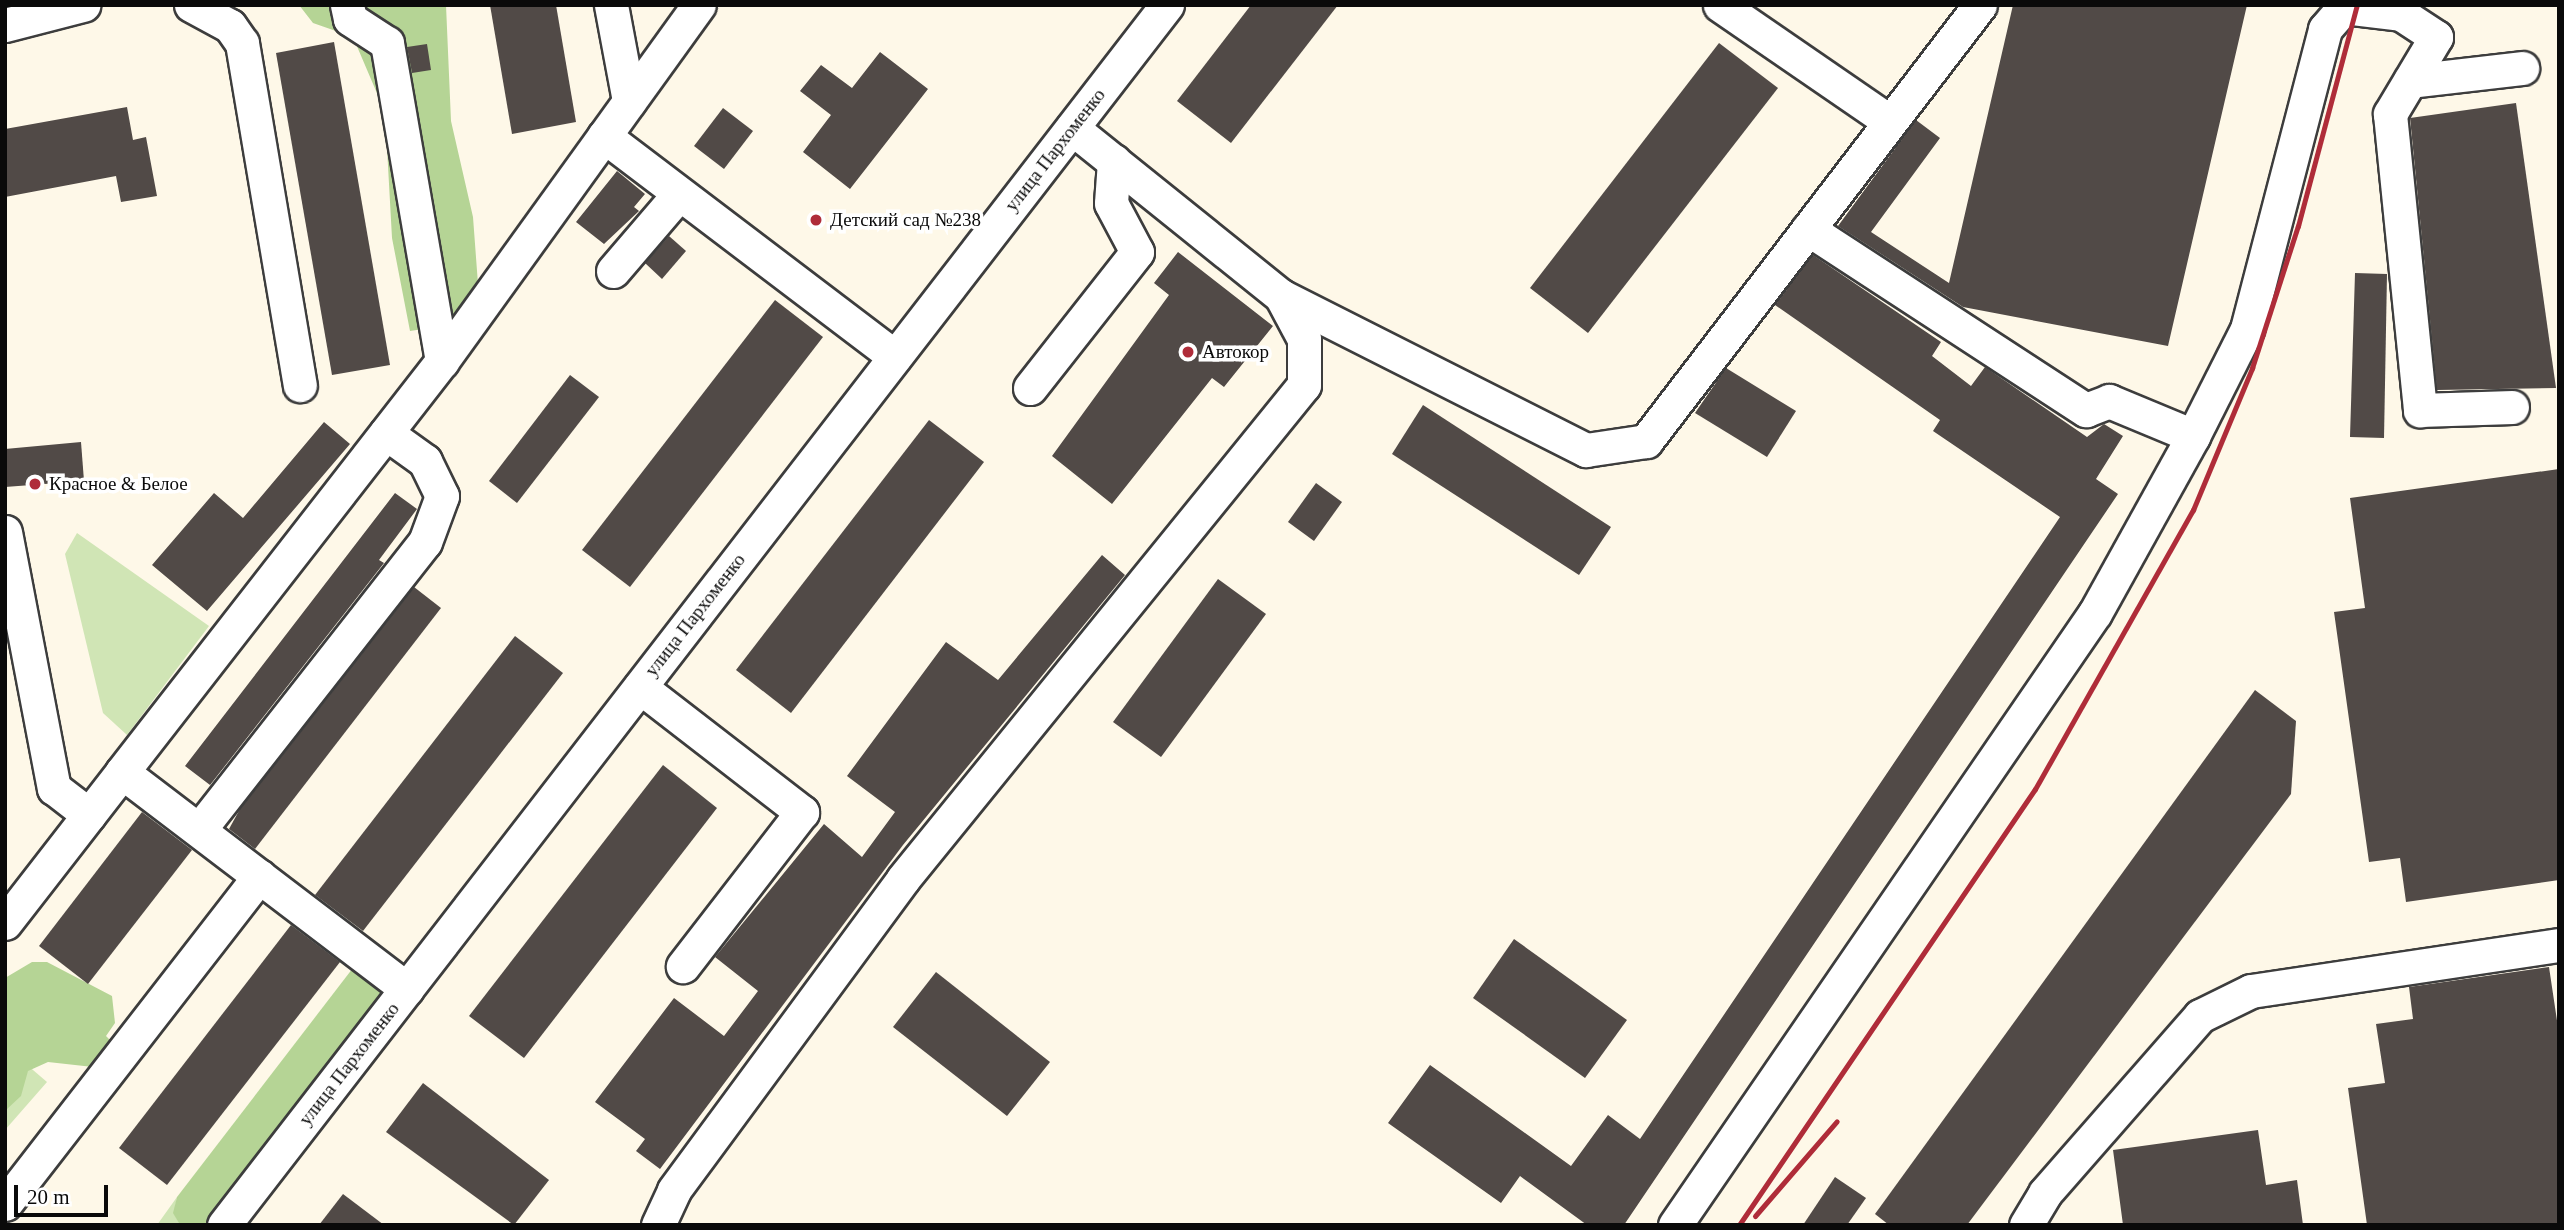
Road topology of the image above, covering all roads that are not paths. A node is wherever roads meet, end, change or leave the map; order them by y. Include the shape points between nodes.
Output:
1 (83, 5) edge
2 (191, 5) edge
3 (347, 5) edge
4 (611, 5) edge
5 (1167, 5) edge
6 (1720, 5) edge
7 (1980, 5) edge
8 (690, 10) edge
9 (5, 25) edge
10 (2522, 68) dead end
11 (2410, 80) junction
12 (629, 101) junction
13 (1891, 122) junction
14 (1072, 128) junction
15 (604, 136) junction
16 (1114, 161) junction
17 (679, 194) junction
18 (1808, 229) junction
19 (613, 271) dead end
20 (1281, 296) junction
21 (895, 357) junction
22 (442, 362) junction
23 (300, 385) dead end
24 (1030, 388) dead end
25 (2512, 407) dead end
26 (386, 433) junction
27 (2193, 436) junction
28 (5, 532) edge
29 (640, 687) junction
30 (122, 772) junction
31 (89, 815) junction
32 (199, 830) junction
33 (259, 876) junction
34 (5, 923) edge
35 (2559, 945) edge
36 (683, 966) dead end
37 (407, 989) junction
38 (8, 1196) edge
39 (224, 1225) edge
40 (658, 1225) edge
41 (1675, 1225) edge
42 (2026, 1225) edge

1 - 9 street
2 - 23 street via 230,26 242,43
3 - 22 street via 350,19 387,43
4 - 12 street
5 - 14 street, улица Пархоменко
6 - 13 street
7 - 13 street
8 - 12 street
10 - 11 street
11 - 25 street via 2390,114 2420,410
11 - 27 street via 2436,37 2381,9 2344,7 2335,14 2325,29 2246,329
12 - 15 street
13 - 18 street
14 - 16 street
14 - 21 street, улица Пархоменко
15 - 17 street
15 - 22 street
16 - 20 street
16 - 24 street via 1111,203 1137,252
17 - 19 street
17 - 21 street
18 - 20 street via 1646,441 1586,450
18 - 27 street via 2086,410 2109,401
20 - 40 street via 1304,339 1304,385 902,879 674,1190
21 - 29 street, улица Пархоменко
22 - 26 street
26 - 30 street
26 - 32 street via 425,461 442,496 425,542
27 - 41 street via 2095,613
28 - 31 street via 54,788
29 - 36 street via 802,812
29 - 37 street, улица Пархоменко
30 - 31 street
30 - 32 street
31 - 34 street
32 - 33 street
33 - 37 street
33 - 38 street
35 - 42 street via 2251,991 2200,1016 2045,1193
37 - 39 street, улица Пархоменко

